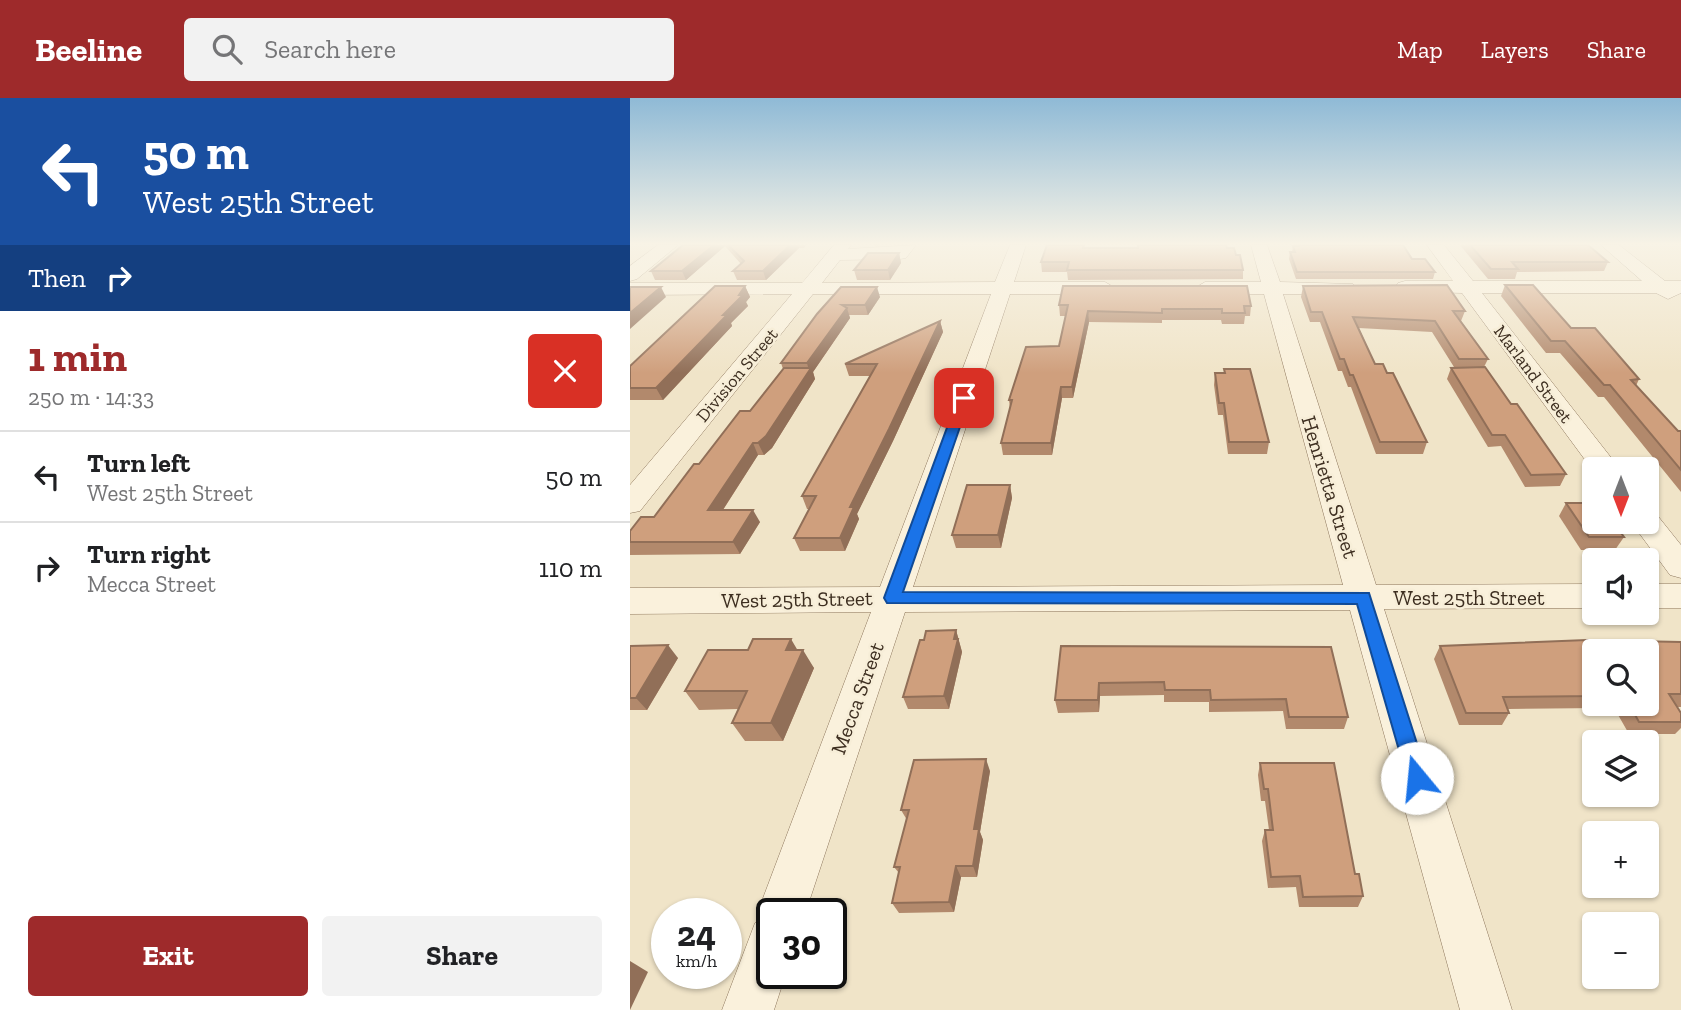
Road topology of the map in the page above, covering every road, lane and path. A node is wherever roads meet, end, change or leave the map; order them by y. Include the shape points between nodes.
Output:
1 (1467, 287) edge
2 (1661, 287) edge
3 (1131, 288) edge
4 (1185, 288) edge
5 (1272, 288) junction
6 (1414, 288) edge
7 (630, 289) edge
8 (808, 289) junction
9 (1003, 289) junction
10 (1681, 304) edge
11 (1597, 457) edge
12 (630, 504) edge
13 (1655, 534) edge
14 (1681, 567) edge
15 (1582, 596) edge
16 (1659, 596) edge
17 (1681, 596) edge
18 (892, 598) junction
19 (1363, 598) junction
20 (630, 601) edge
21 (787, 898) edge
22 (756, 987) edge
23 (748, 1010) edge
24 (1486, 1010) edge

1 - 11 street, Marland Street
2 - 10 street
3 - 9 street
4 - 5 street
5 - 6 street
5 - 19 street, Henrietta Street
7 - 8 street
8 - 9 street
8 - 12 street, Division Street
9 - 18 street, Mecca Street
13 - 14 street
15 - 19 street, West 25th Street
16 - 17 street
18 - 19 street, West 25th Street
18 - 20 street, West 25th Street
18 - 21 street, Mecca Street
19 - 24 street, Henrietta Street
22 - 23 street

